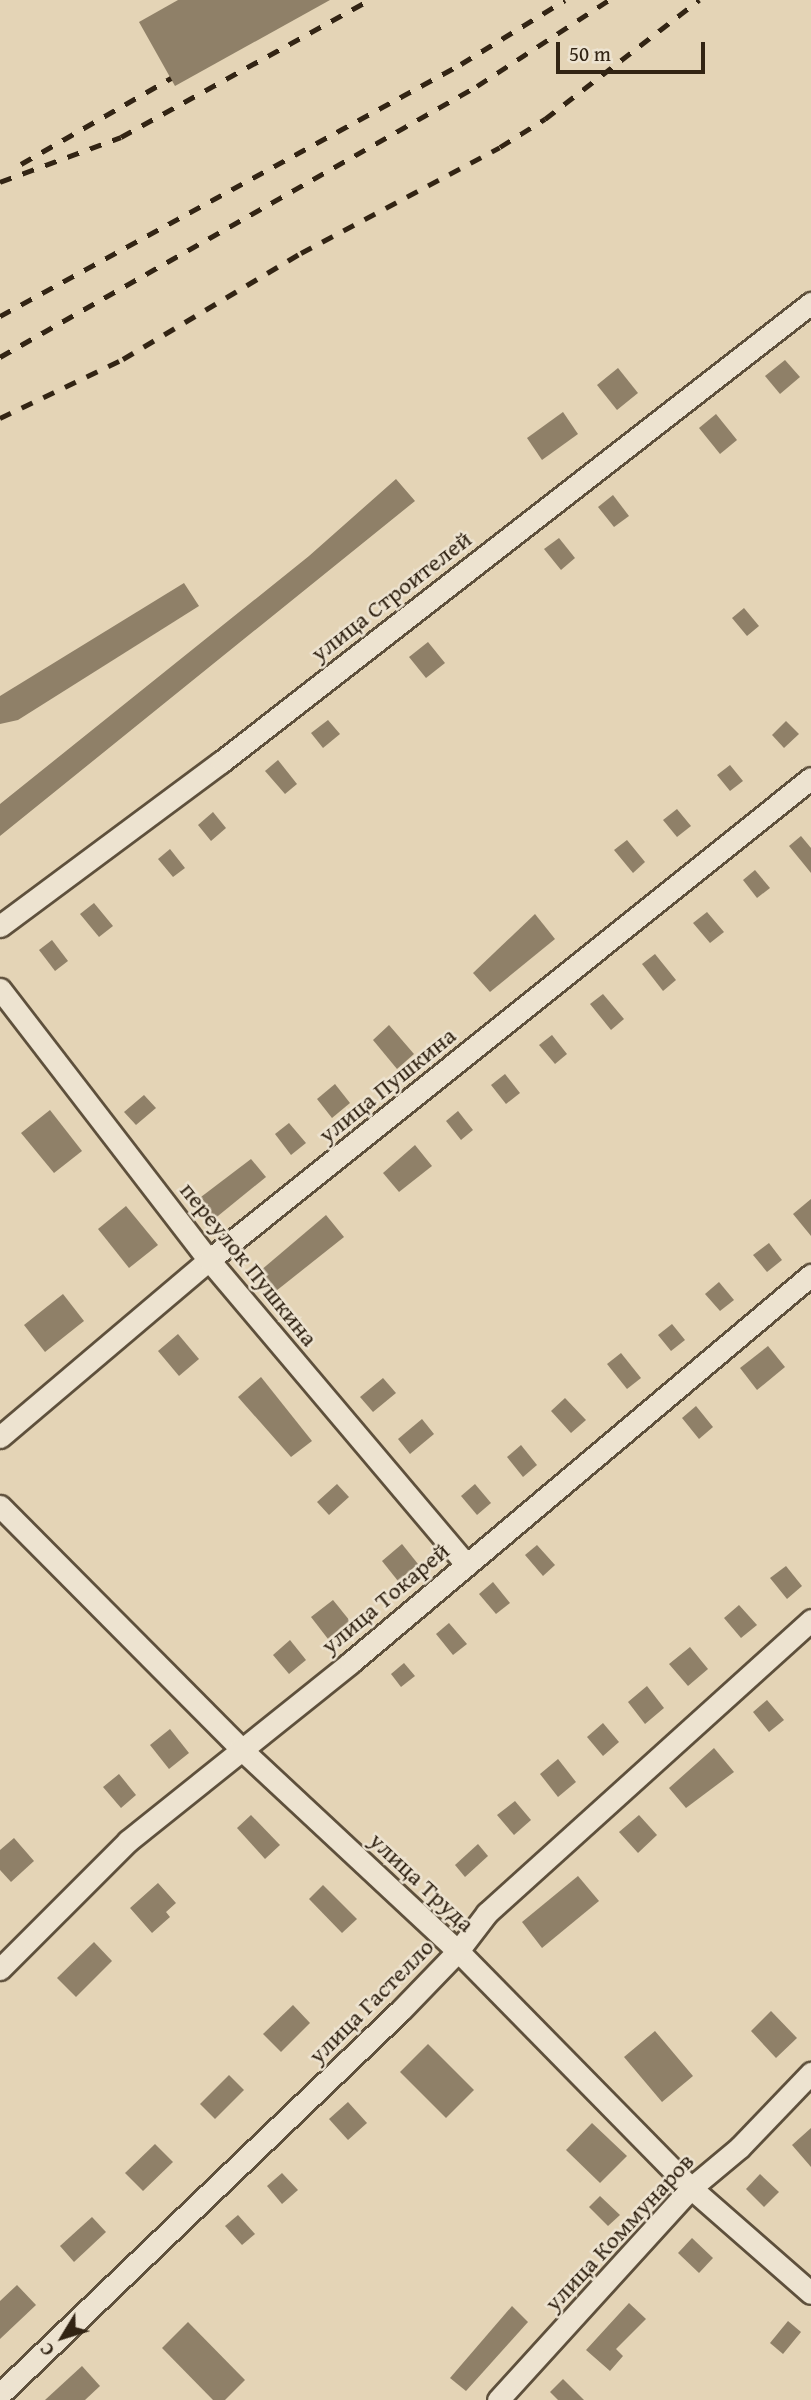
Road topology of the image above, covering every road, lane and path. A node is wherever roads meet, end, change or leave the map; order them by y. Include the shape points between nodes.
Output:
1 (811, 303) edge
2 (811, 778) edge
3 (0, 926) edge
4 (0, 989) edge
5 (209, 1261) junction
6 (811, 1275) edge
7 (0, 1437) edge
8 (0, 1506) edge
9 (466, 1564) junction
10 (811, 1620) edge
11 (240, 1748) junction
12 (458, 1951) junction
13 (0, 1969) edge
14 (811, 2073) edge
15 (691, 2188) junction
16 (811, 2293) edge
17 (0, 2394) edge
18 (498, 2400) edge

1 - 3 street, улица Строителей via 221,762
2 - 5 street, улица Пушкина
4 - 5 street, переулок Пушкина
5 - 7 street, улица Пушкина
5 - 9 street, переулок Пушкина
6 - 9 street, улица Токарей
8 - 11 street, улица Труда
9 - 11 street, улица Токарей
10 - 12 street, улица Гастелло via 487,1913
11 - 12 street, улица Труда
11 - 13 street, улица Токарей via 128,1840
12 - 15 street, улица Труда
12 - 17 street, улица Гастелло via 185,2220
14 - 15 street, улица Коммунаров via 740,2147
15 - 16 street, улица Труда
15 - 18 street, улица Коммунаров

